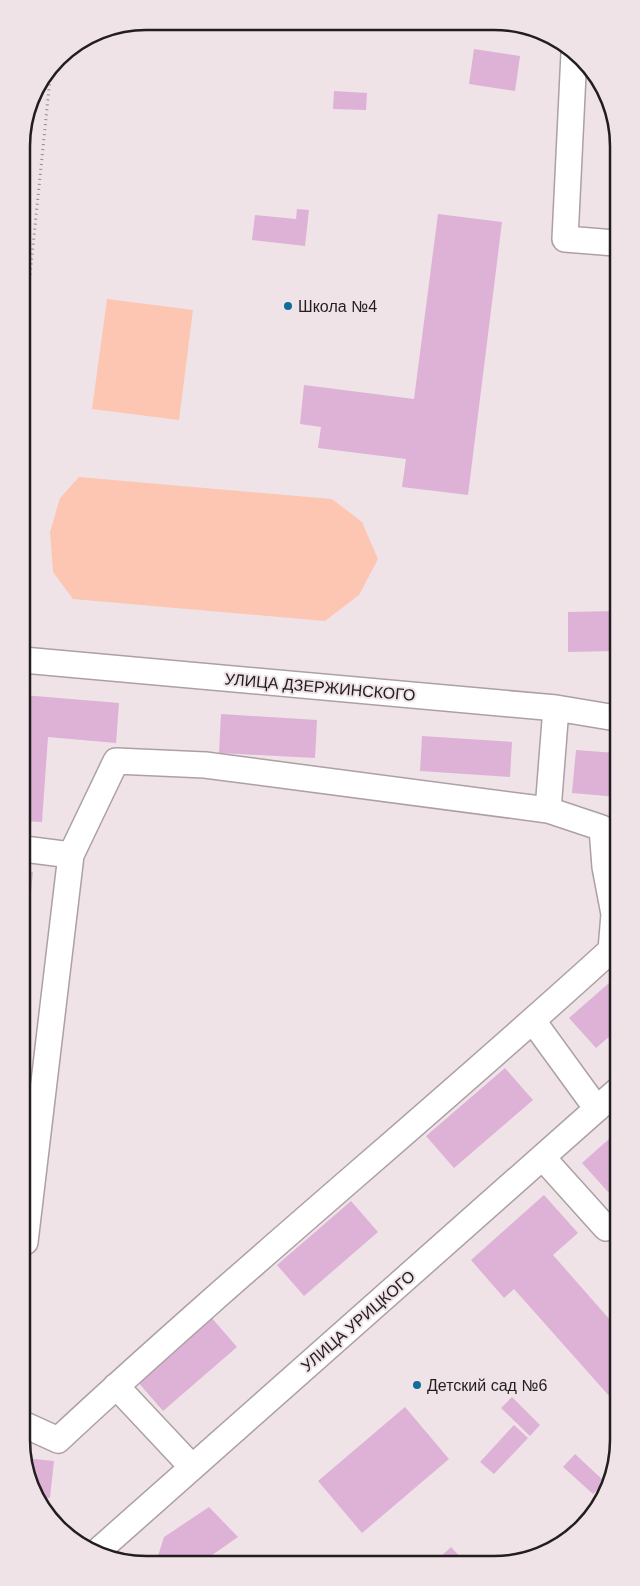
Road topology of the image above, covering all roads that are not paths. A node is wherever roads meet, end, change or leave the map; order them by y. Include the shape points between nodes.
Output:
1 (574, 62) edge
2 (610, 243) edge
3 (30, 661) edge
4 (556, 708) junction
5 (610, 717) edge
6 (548, 810) junction
7 (30, 850) edge
8 (71, 855) junction
9 (610, 893) edge
10 (610, 951) edge
11 (533, 1021) junction
12 (610, 1098) edge
13 (597, 1109) junction
14 (542, 1158) junction
15 (30, 1200) edge
16 (610, 1226) edge
17 (116, 1386) junction
18 (30, 1427) edge
19 (192, 1467) junction
20 (102, 1547) edge

1 - 2 street via 565,239
3 - 4 street, УЛИЦА ДЗЕРЖИНСКОГО
4 - 5 street, УЛИЦА ДЗЕРЖИНСКОГО
4 - 6 street
6 - 8 street via 206,764 116,761
6 - 9 street via 602,828
7 - 8 street
8 - 15 street
10 - 11 street
11 - 13 street
11 - 17 street
12 - 13 street, УЛИЦА УРИЦКОГО
13 - 14 street, УЛИЦА УРИЦКОГО
14 - 16 street via 606,1228
14 - 19 street, УЛИЦА УРИЦКОГО
17 - 18 street via 58,1440
17 - 19 street
19 - 20 street, УЛИЦА УРИЦКОГО

